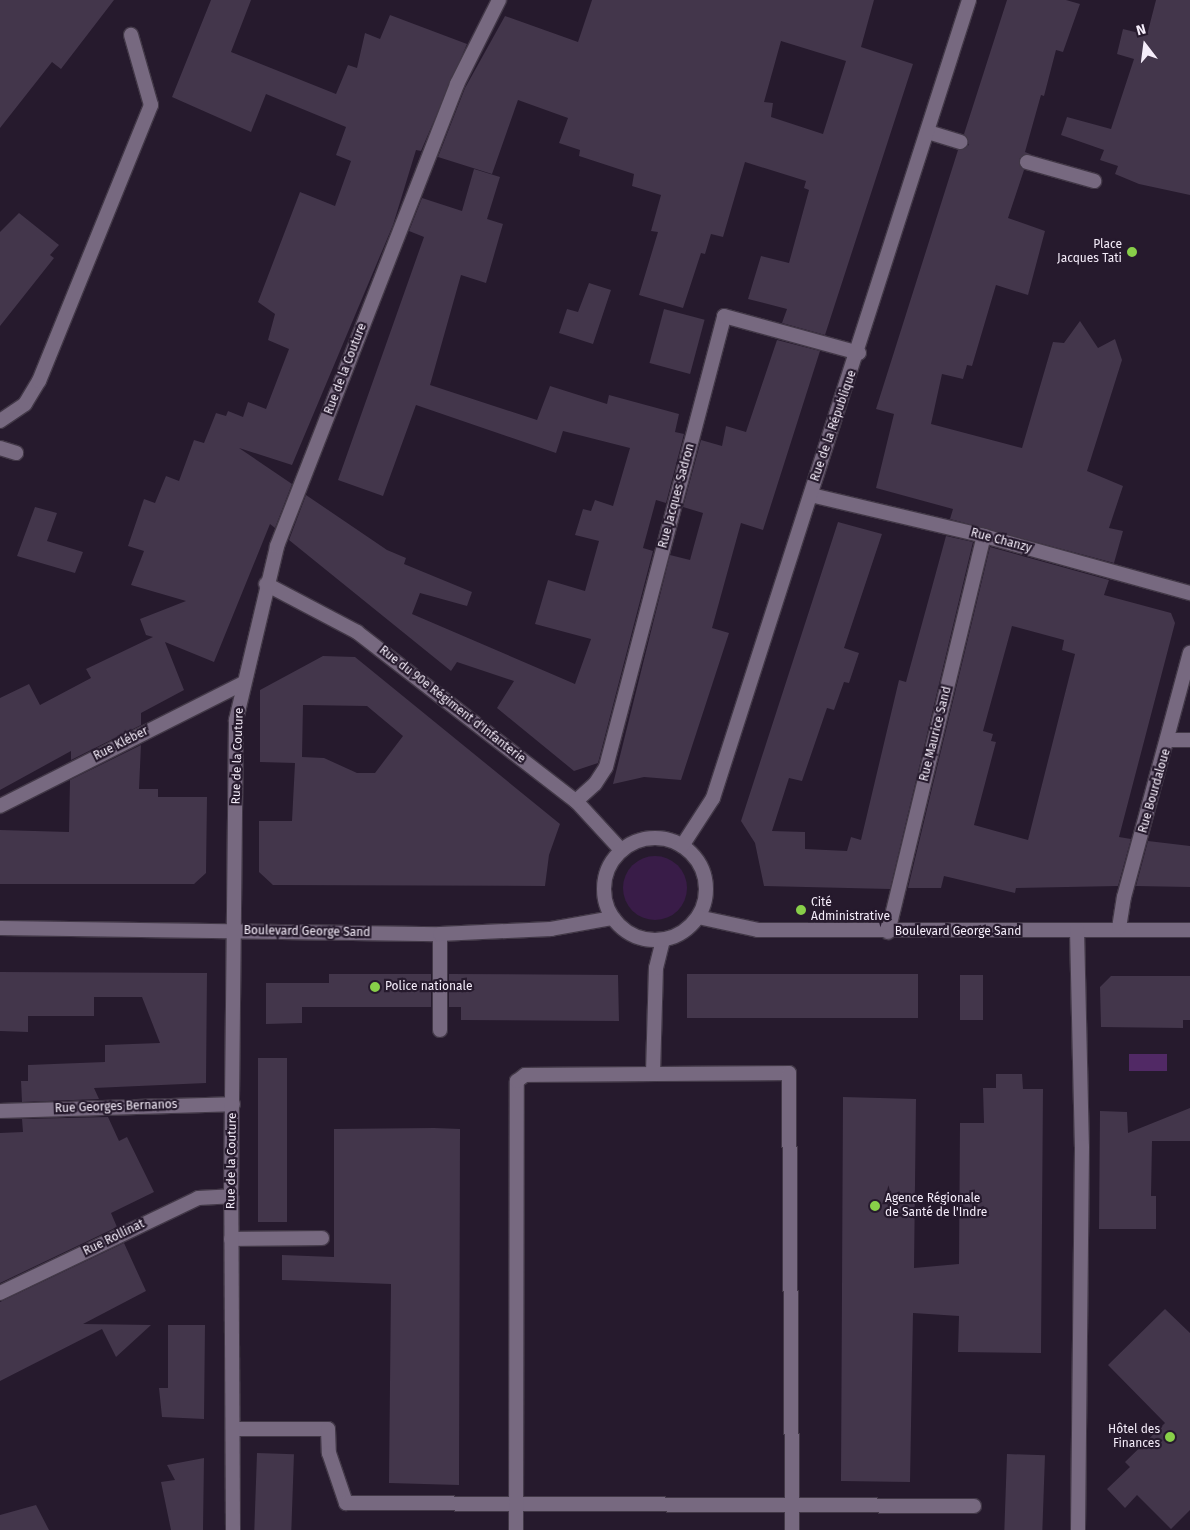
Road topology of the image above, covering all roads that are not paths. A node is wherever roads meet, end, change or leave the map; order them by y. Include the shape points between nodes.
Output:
1 (499, 0) edge
2 (969, 0) edge
3 (131, 35) dead end
4 (928, 132) junction
5 (961, 142) dead end
6 (1027, 162) dead end
7 (1094, 181) dead end
8 (859, 353) junction
9 (0, 421) edge
10 (0, 448) edge
11 (16, 453) dead end
12 (810, 495) junction
13 (984, 536) junction
14 (266, 584) junction
15 (1190, 593) edge
16 (1190, 653) edge
17 (243, 683) junction
18 (1169, 740) junction
19 (1190, 740) edge
20 (576, 801) junction
21 (0, 806) edge
22 (682, 846) junction
23 (621, 850) junction
24 (698, 917) junction
25 (613, 918) junction
26 (0, 928) edge
27 (1119, 928) junction
28 (1077, 930) junction
29 (1190, 930) edge
30 (235, 931) junction
31 (888, 932) junction
32 (440, 934) junction
33 (663, 940) junction
34 (440, 1030) dead end
35 (653, 1074) junction
36 (233, 1104) junction
37 (0, 1111) edge
38 (231, 1196) junction
39 (322, 1238) dead end
40 (231, 1239) junction
41 (0, 1292) edge
42 (233, 1429) junction
43 (516, 1503) junction
44 (792, 1504) junction
45 (974, 1506) dead end
46 (233, 1530) edge
47 (516, 1530) edge
48 (792, 1530) edge
49 (1078, 1530) edge

1 - 14 street, Rue de la Couture via 457,84
2 - 4 street, Rue de la République
3 - 9 street via 151,105 39,381 25,404
4 - 5 street
4 - 8 street, Rue de la République
6 - 7 street
8 - 12 street, Rue de la République
8 - 20 street, Rue Jacques Sadron via 724,316 606,767 595,784
10 - 11 street
12 - 13 street, Rue Chanzy
12 - 22 street, Rue de la République via 713,798
13 - 15 street, Rue Chanzy
13 - 31 street, Rue Maurice Sand
14 - 17 street, Rue de la Couture
14 - 20 street, Rue du 90e Régiment d'Infanterie via 358,632
16 - 18 street, Rue Bourdaloue
17 - 21 street, Rue Kléber
17 - 30 street, Rue de la Couture via 236,720
18 - 19 street
18 - 27 street, Rue Bourdaloue via 1124,897
20 - 23 street, Rue du 90e Régiment d'Infanterie
22 - 23 street via 651,838
22 - 24 street via 695,856 705,878 705,902
23 - 25 street via 606,875 606,905
24 - 31 street, Boulevard George Sand via 758,930
24 - 33 street via 689,928
25 - 32 street, Boulevard George Sand via 551,929
25 - 33 street via 635,936
26 - 30 street, Boulevard George Sand
27 - 28 street, Boulevard George Sand
27 - 29 street, Boulevard George Sand
28 - 31 street, Boulevard George Sand
28 - 49 street via 1082,1147
30 - 32 street, Boulevard George Sand
30 - 36 street, Rue de la Couture
32 - 34 street
33 - 35 street via 656,968
35 - 43 street via 525,1075 517,1081
35 - 44 street via 789,1074
36 - 37 street, Rue Georges Bernanos
36 - 38 street, Rue de la Couture
38 - 40 street, Rue de la Couture
38 - 41 street, Rue Rollinat via 198,1198
39 - 40 street
40 - 42 street, Rue de la Couture
42 - 43 street via 328,1429 329,1453 346,1503
42 - 46 street, Rue de la Couture
43 - 44 street
43 - 47 street
44 - 45 street
44 - 48 street

